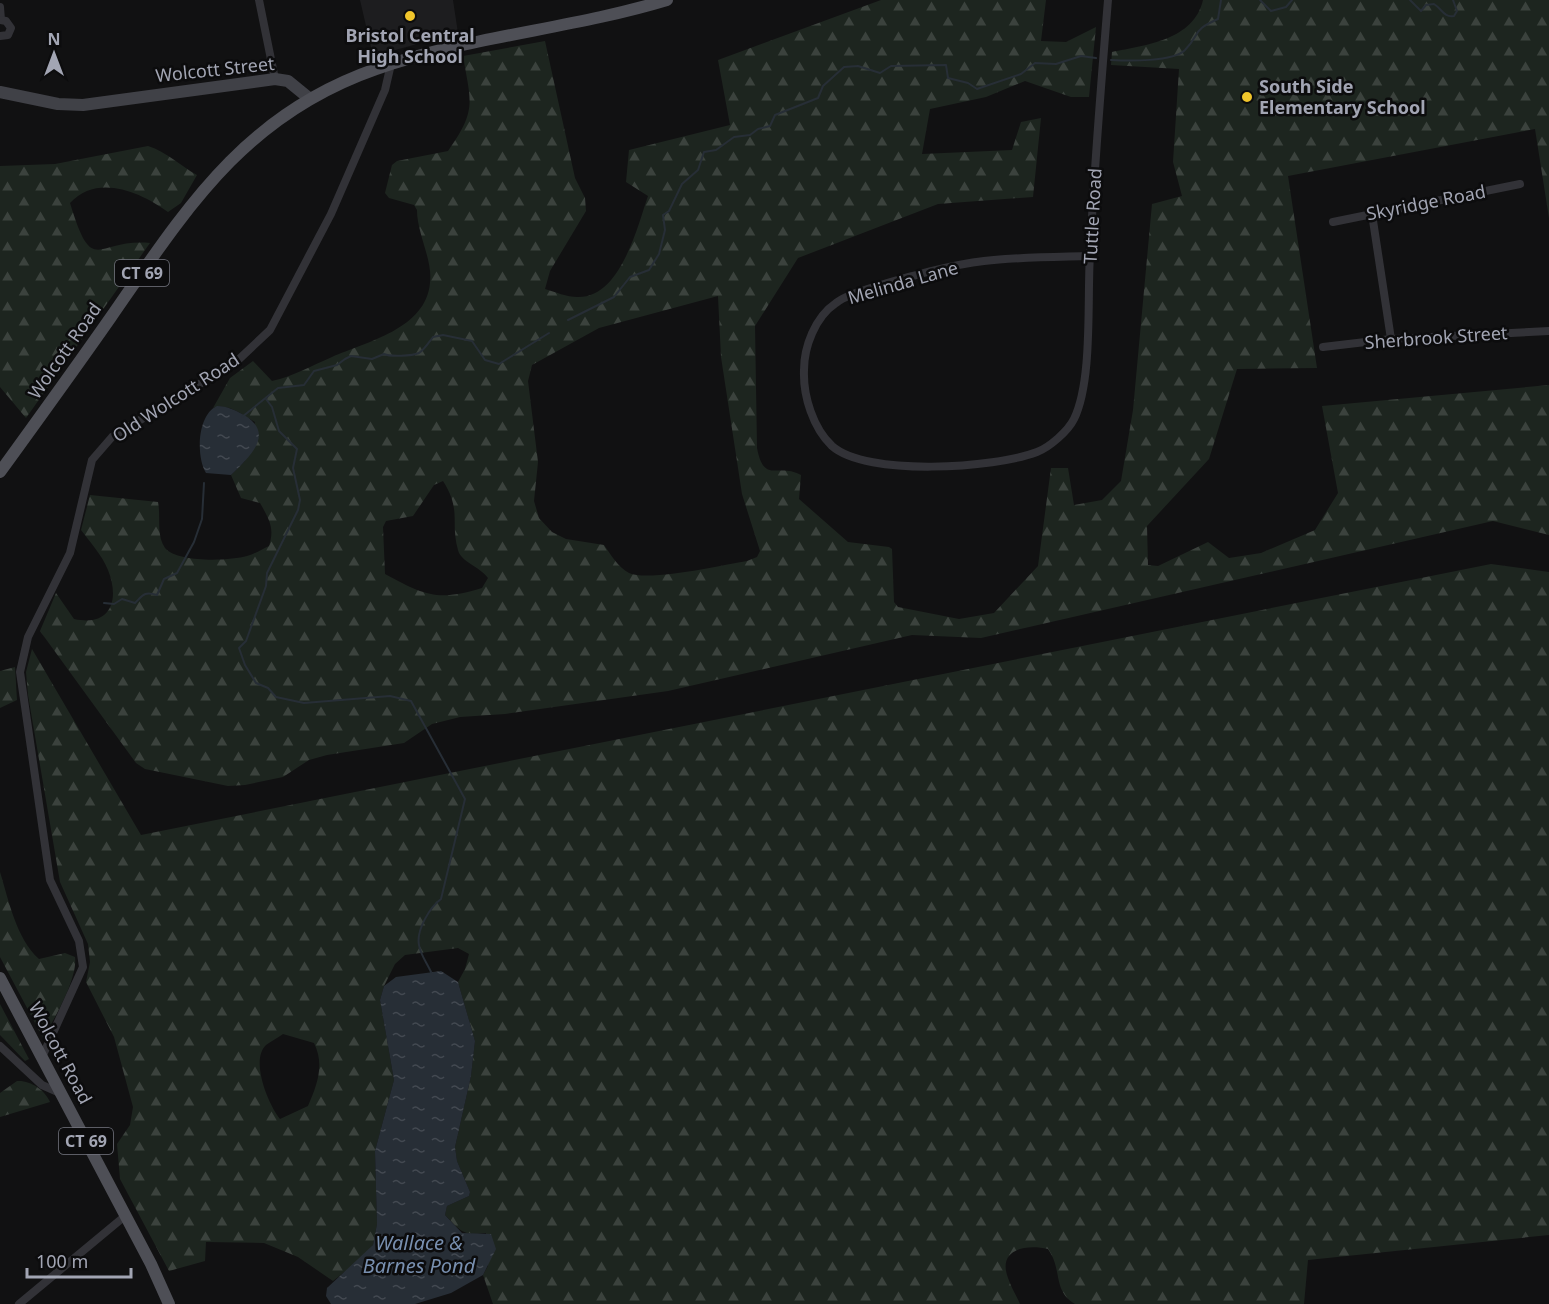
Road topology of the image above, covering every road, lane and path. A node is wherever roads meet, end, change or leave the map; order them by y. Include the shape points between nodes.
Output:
1 (259, 0) edge
2 (667, 0) edge
3 (1107, 0) edge
4 (0, 7) edge
5 (1, 20) edge
6 (0, 36) edge
7 (391, 64) junction
8 (275, 79) junction
9 (0, 92) edge
10 (310, 99) junction
11 (1520, 184) dead end
12 (1372, 214) junction
13 (1333, 222) dead end
14 (1090, 256) junction
15 (1549, 331) edge
16 (1391, 339) junction
17 (1323, 347) dead end
18 (1066, 429) joint
19 (0, 472) edge
20 (0, 978) edge
21 (0, 1046) edge
22 (42, 1057) junction
23 (60, 1093) junction
24 (125, 1216) junction
25 (19, 1304) edge
26 (169, 1304) edge

1 - 8 street
2 - 7 main road, CT 69
3 - 14 street, Tuttle Road
4 - 5 street
5 - 6 street via 9,23 10,30 6,36
7 - 10 main road, CT 69
7 - 22 street, Old Wolcott Road via 385,90 331,214 270,330 236,362 112,437 92,460 70,553 28,637 20,672 50,880 79,941 82,967
8 - 9 main road, Wolcott Street via 83,105
8 - 10 main road, Wolcott Street via 288,81
10 - 19 main road, Wolcott Road / CT 69 via 246,144 204,187
11 - 12 street, Skyridge Road
12 - 13 street, Skyridge Road
12 - 16 street
14 - 18 street, Tuttle Road via 1088,337 1081,395
14 - 18 street, Melinda Lane via 985,261 929,271 872,288 836,303 817,324 804,353 803,387 814,421 832,446 858,461 896,465 1004,461 1040,451
15 - 16 street, Sherbrook Street
16 - 17 street, Sherbrook Street
20 - 22 main road, Wolcott Road / CT 69
21 - 23 street via 42,1085
22 - 23 main road, Wolcott Road / CT 69
23 - 24 main road, Wolcott Road / CT 69
24 - 25 street
24 - 26 main road, Wolcott Road / CT 69

